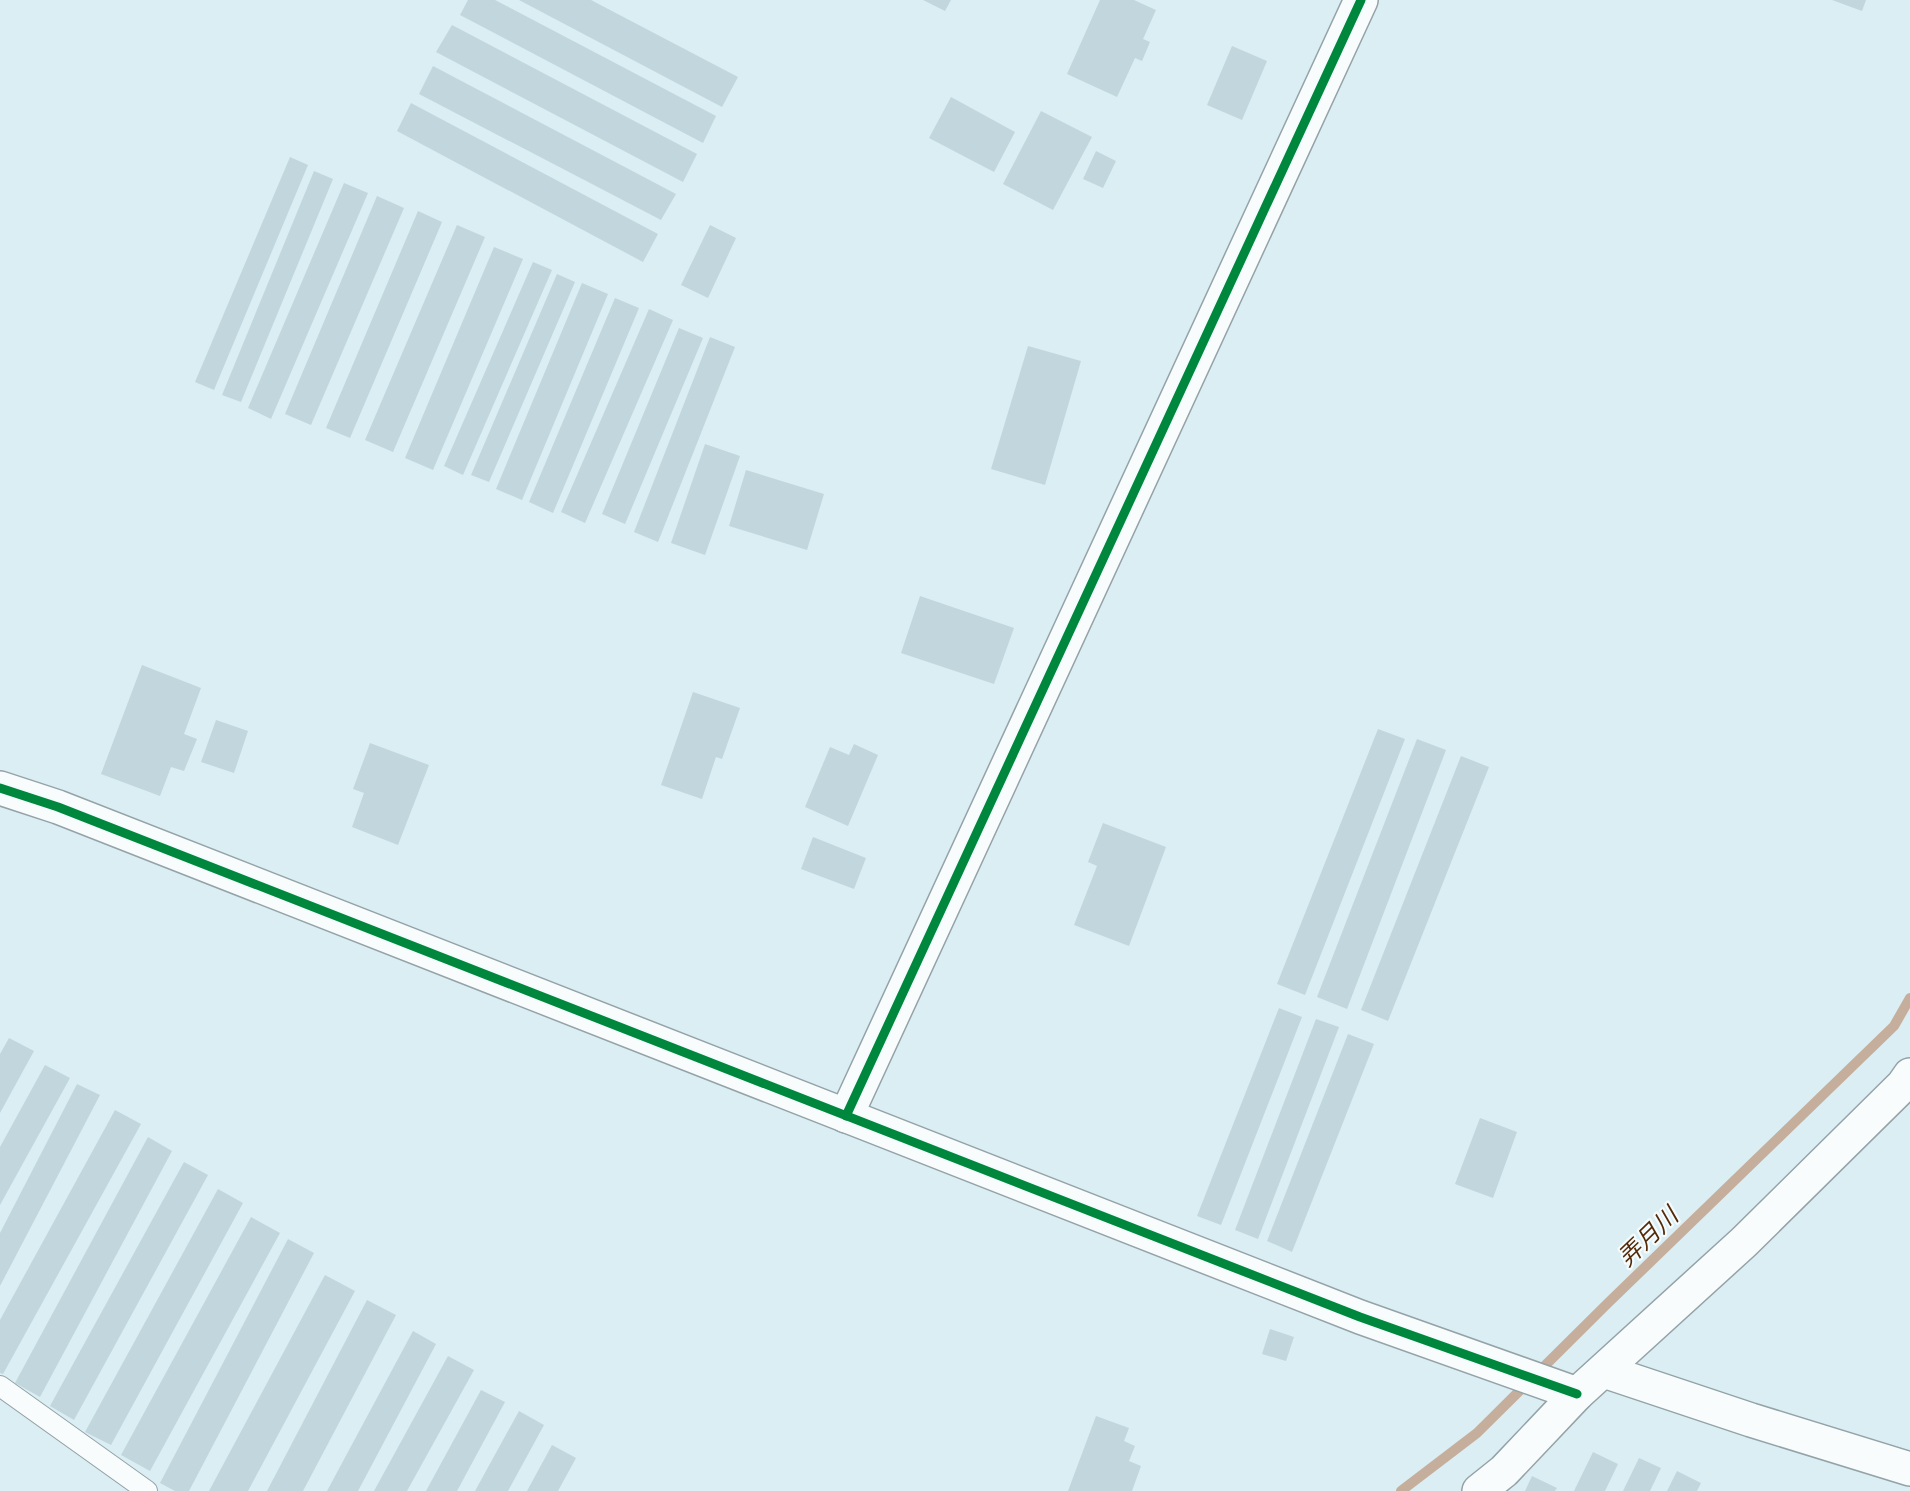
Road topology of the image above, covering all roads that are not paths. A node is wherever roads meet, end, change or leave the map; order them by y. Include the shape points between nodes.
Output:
1 (1361, 0) edge
2 (0, 788) edge
3 (1910, 1075) edge
4 (846, 1116) junction
5 (1604, 1371) junction
6 (0, 1386) edge
7 (1577, 1394) junction
8 (1910, 1469) edge
9 (147, 1491) edge
10 (1479, 1491) edge

1 - 4 street
2 - 4 street via 58,807
3 - 5 street via 1744,1242
4 - 7 street via 1360,1317
5 - 7 street
5 - 8 street
6 - 9 lane
7 - 10 street via 1504,1471

